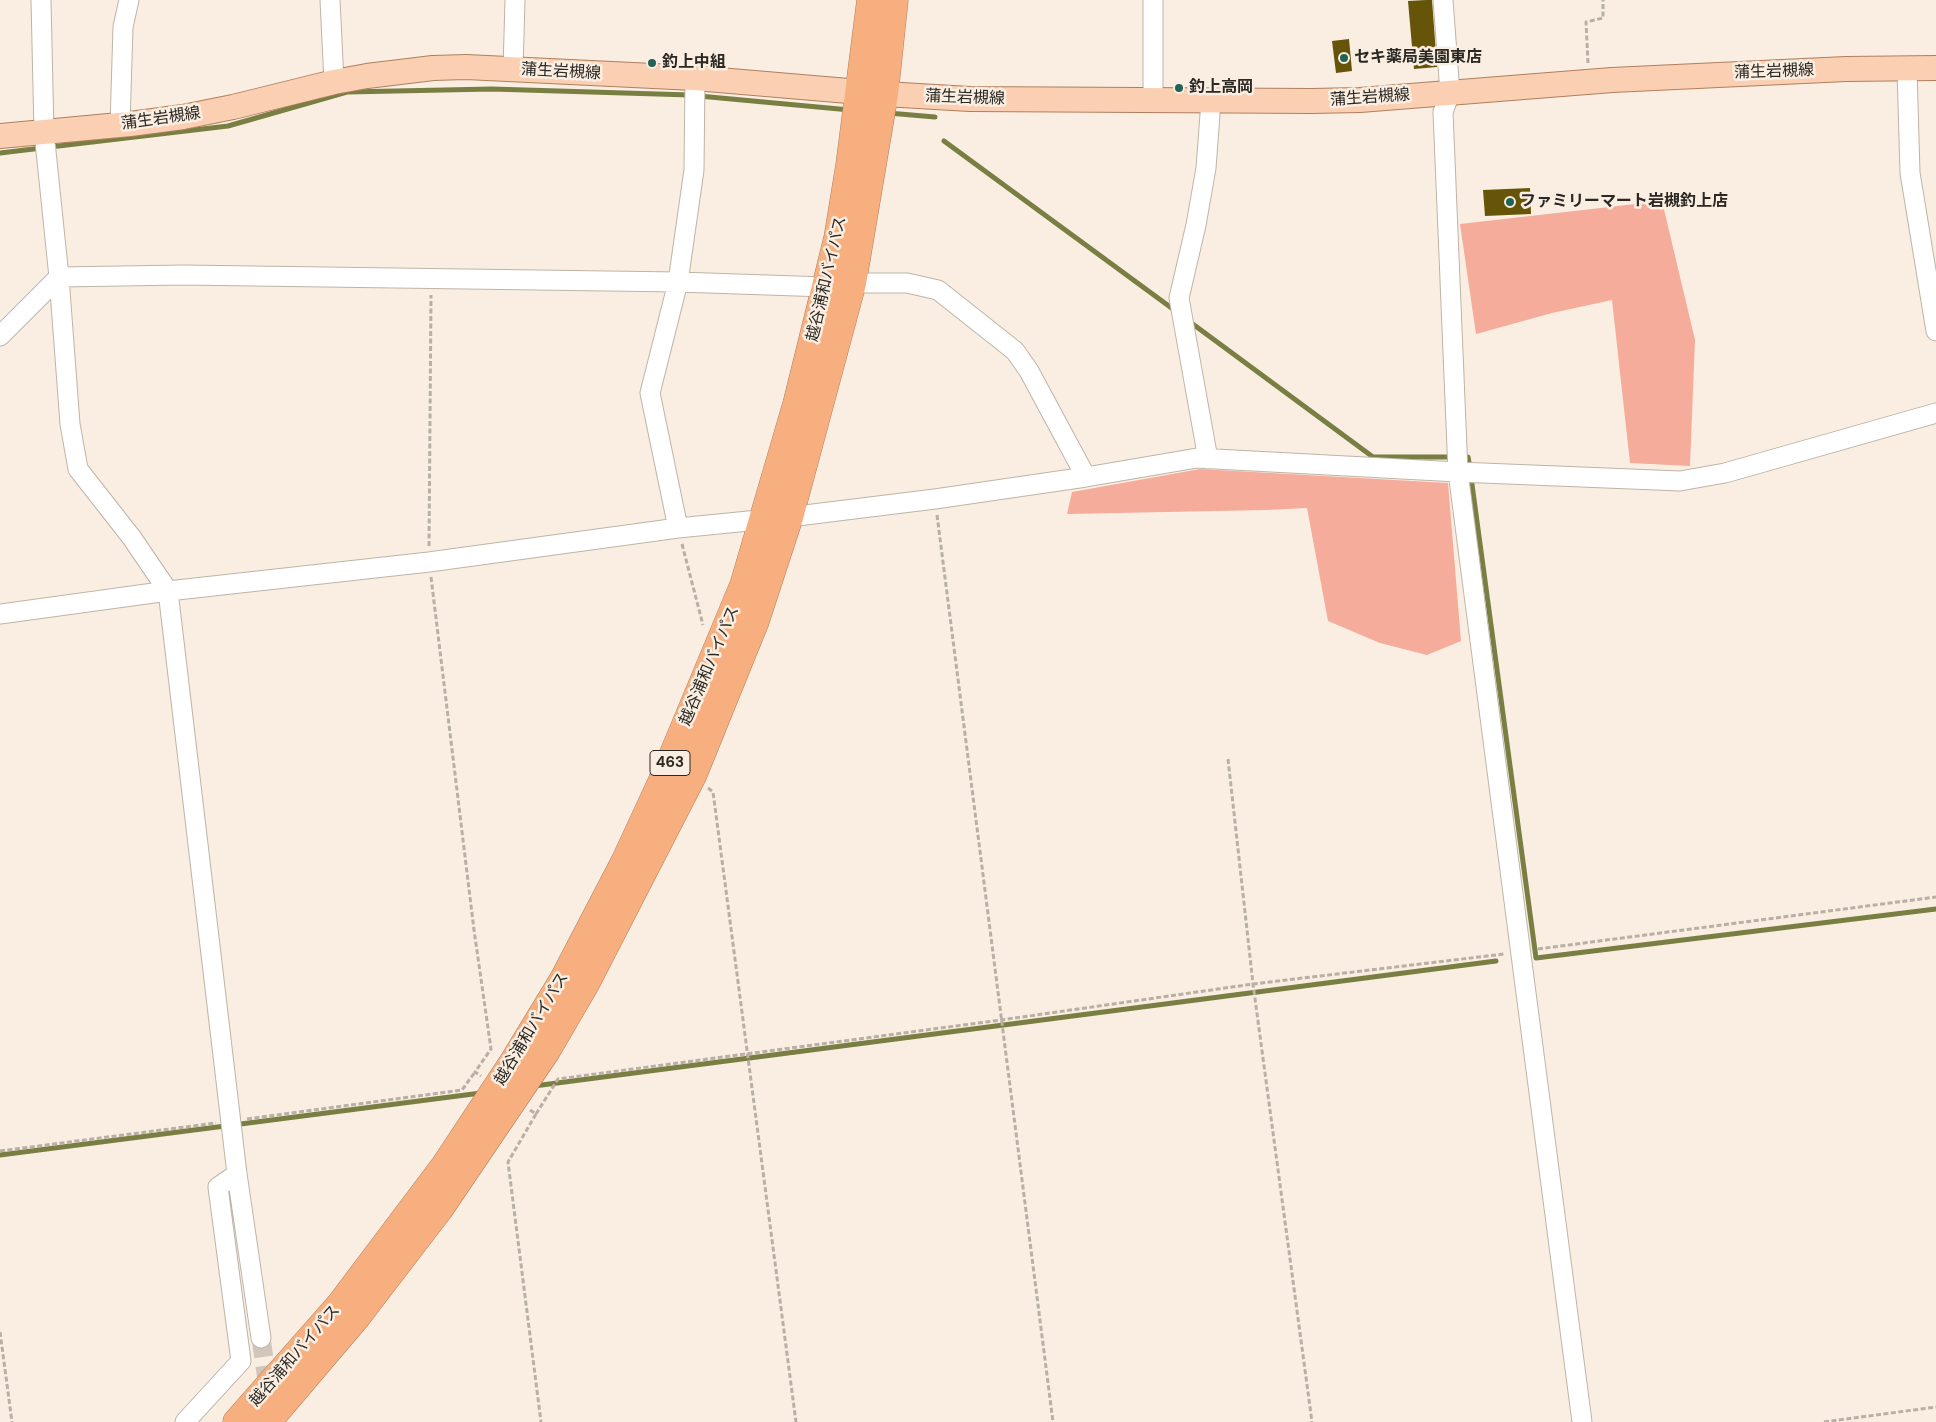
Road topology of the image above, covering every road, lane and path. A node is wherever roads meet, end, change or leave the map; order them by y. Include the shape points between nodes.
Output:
1 (41, 0) edge
2 (129, 0) edge
3 (330, 0) edge
4 (514, 0) edge
5 (871, 0) edge
6 (894, 0) edge
7 (1153, 0) edge
8 (1443, 0) edge
9 (1603, 0) edge
10 (1936, 68) edge
11 (1907, 69) junction
12 (514, 70) junction
13 (695, 78) junction
14 (334, 82) junction
15 (1589, 82) junction
16 (1450, 92) junction
17 (872, 93) junction
18 (1211, 100) junction
19 (1153, 101) junction
20 (120, 125) junction
21 (44, 132) junction
22 (0, 136) edge
23 (59, 276) junction
24 (431, 279) junction
25 (678, 282) junction
26 (852, 283) junction
27 (826, 287) junction
28 (1936, 331) edge
29 (0, 336) edge
30 (1936, 413) edge
31 (1208, 459) junction
32 (1458, 472) junction
33 (1086, 477) junction
34 (935, 500) junction
35 (789, 517) junction
36 (763, 519) junction
37 (678, 528) junction
38 (429, 562) junction
39 (168, 591) junction
40 (0, 614) edge
41 (712, 660) junction
42 (1228, 759) dead end
43 (693, 774) junction
44 (1936, 897) edge
45 (1520, 952) junction
46 (1253, 984) junction
47 (1002, 1020) junction
48 (506, 1093) junction
49 (536, 1114) junction
50 (237, 1174) junction
51 (0, 1332) edge
52 (261, 1338) tunnel mouth
53 (1936, 1406) edge
54 (12, 1422) edge
55 (185, 1422) edge
56 (237, 1422) edge
57 (266, 1422) edge
58 (540, 1422) edge
59 (796, 1422) edge
60 (1053, 1422) edge
61 (1312, 1422) edge
62 (1582, 1422) edge
63 (1824, 1422) edge

1 - 21 street
2 - 20 street via 123,27
3 - 14 street
4 - 12 street
5 - 17 highway, 越谷浦和バイパス / 463
6 - 17 highway, 越谷浦和バイパス / 463
7 - 19 street
8 - 16 street
9 - 15 path via 1603,18 1586,22
10 - 11 main road, 蒲生岩槻線
11 - 15 main road, 蒲生岩槻線
11 - 28 street via 1910,172
12 - 13 main road, 蒲生岩槻線
12 - 14 main road, 蒲生岩槻線 via 433,68
13 - 17 main road, 蒲生岩槻線
13 - 25 street via 694,170
14 - 20 main road, 蒲生岩槻線 via 233,107
15 - 16 main road, 蒲生岩槻線
16 - 18 main road, 蒲生岩槻線 via 1350,100
16 - 32 street via 1443,112
17 - 19 main road, 蒲生岩槻線 via 989,100
17 - 26 highway, 越谷浦和バイパス / 463
17 - 27 highway, 越谷浦和バイパス / 463
18 - 19 main road, 蒲生岩槻線
18 - 31 street via 1206,168 1179,298
20 - 21 main road, 蒲生岩槻線
21 - 22 main road, 蒲生岩槻線
21 - 23 street
23 - 24 street
23 - 29 street
23 - 39 street via 70,424 78,469
24 - 25 street
24 - 38 path
25 - 27 street
25 - 37 street via 650,393
26 - 33 street via 908,283 938,290 1015,351
26 - 35 highway, 越谷浦和バイパス / 463
27 - 36 highway, 越谷浦和バイパス / 463 via 797,404
30 - 32 street via 1725,474 1680,481
31 - 32 street
31 - 33 street via 1197,458
32 - 45 street
33 - 34 street
34 - 35 street
34 - 47 path
35 - 36 street
35 - 43 highway, 越谷浦和バイパス / 463 via 755,622
36 - 37 street
36 - 41 highway, 越谷浦和バイパス / 463 via 744,585
37 - 38 street
37 - 41 path
38 - 39 street
38 - 48 path via 491,1049 475,1072
39 - 40 street
39 - 50 street
41 - 48 highway, 越谷浦和バイパス / 463 via 625,862
42 - 46 path
43 - 48 highway, 越谷浦和バイパス / 463 via 585,984 546,1051
43 - 59 path via 713,792
44 - 45 path
45 - 46 path
45 - 62 street
46 - 47 path
46 - 61 path
47 - 49 path via 558,1079
47 - 60 path
48 - 49 path
48 - 56 highway, 越谷浦和バイパス / 463 via 445,1166 341,1304
48 - 57 highway, 越谷浦和バイパス / 463 via 439,1209 357,1316
49 - 58 path via 508,1162
50 - 52 street
50 - 55 street via 218,1187 241,1361
51 - 54 path
53 - 63 path

